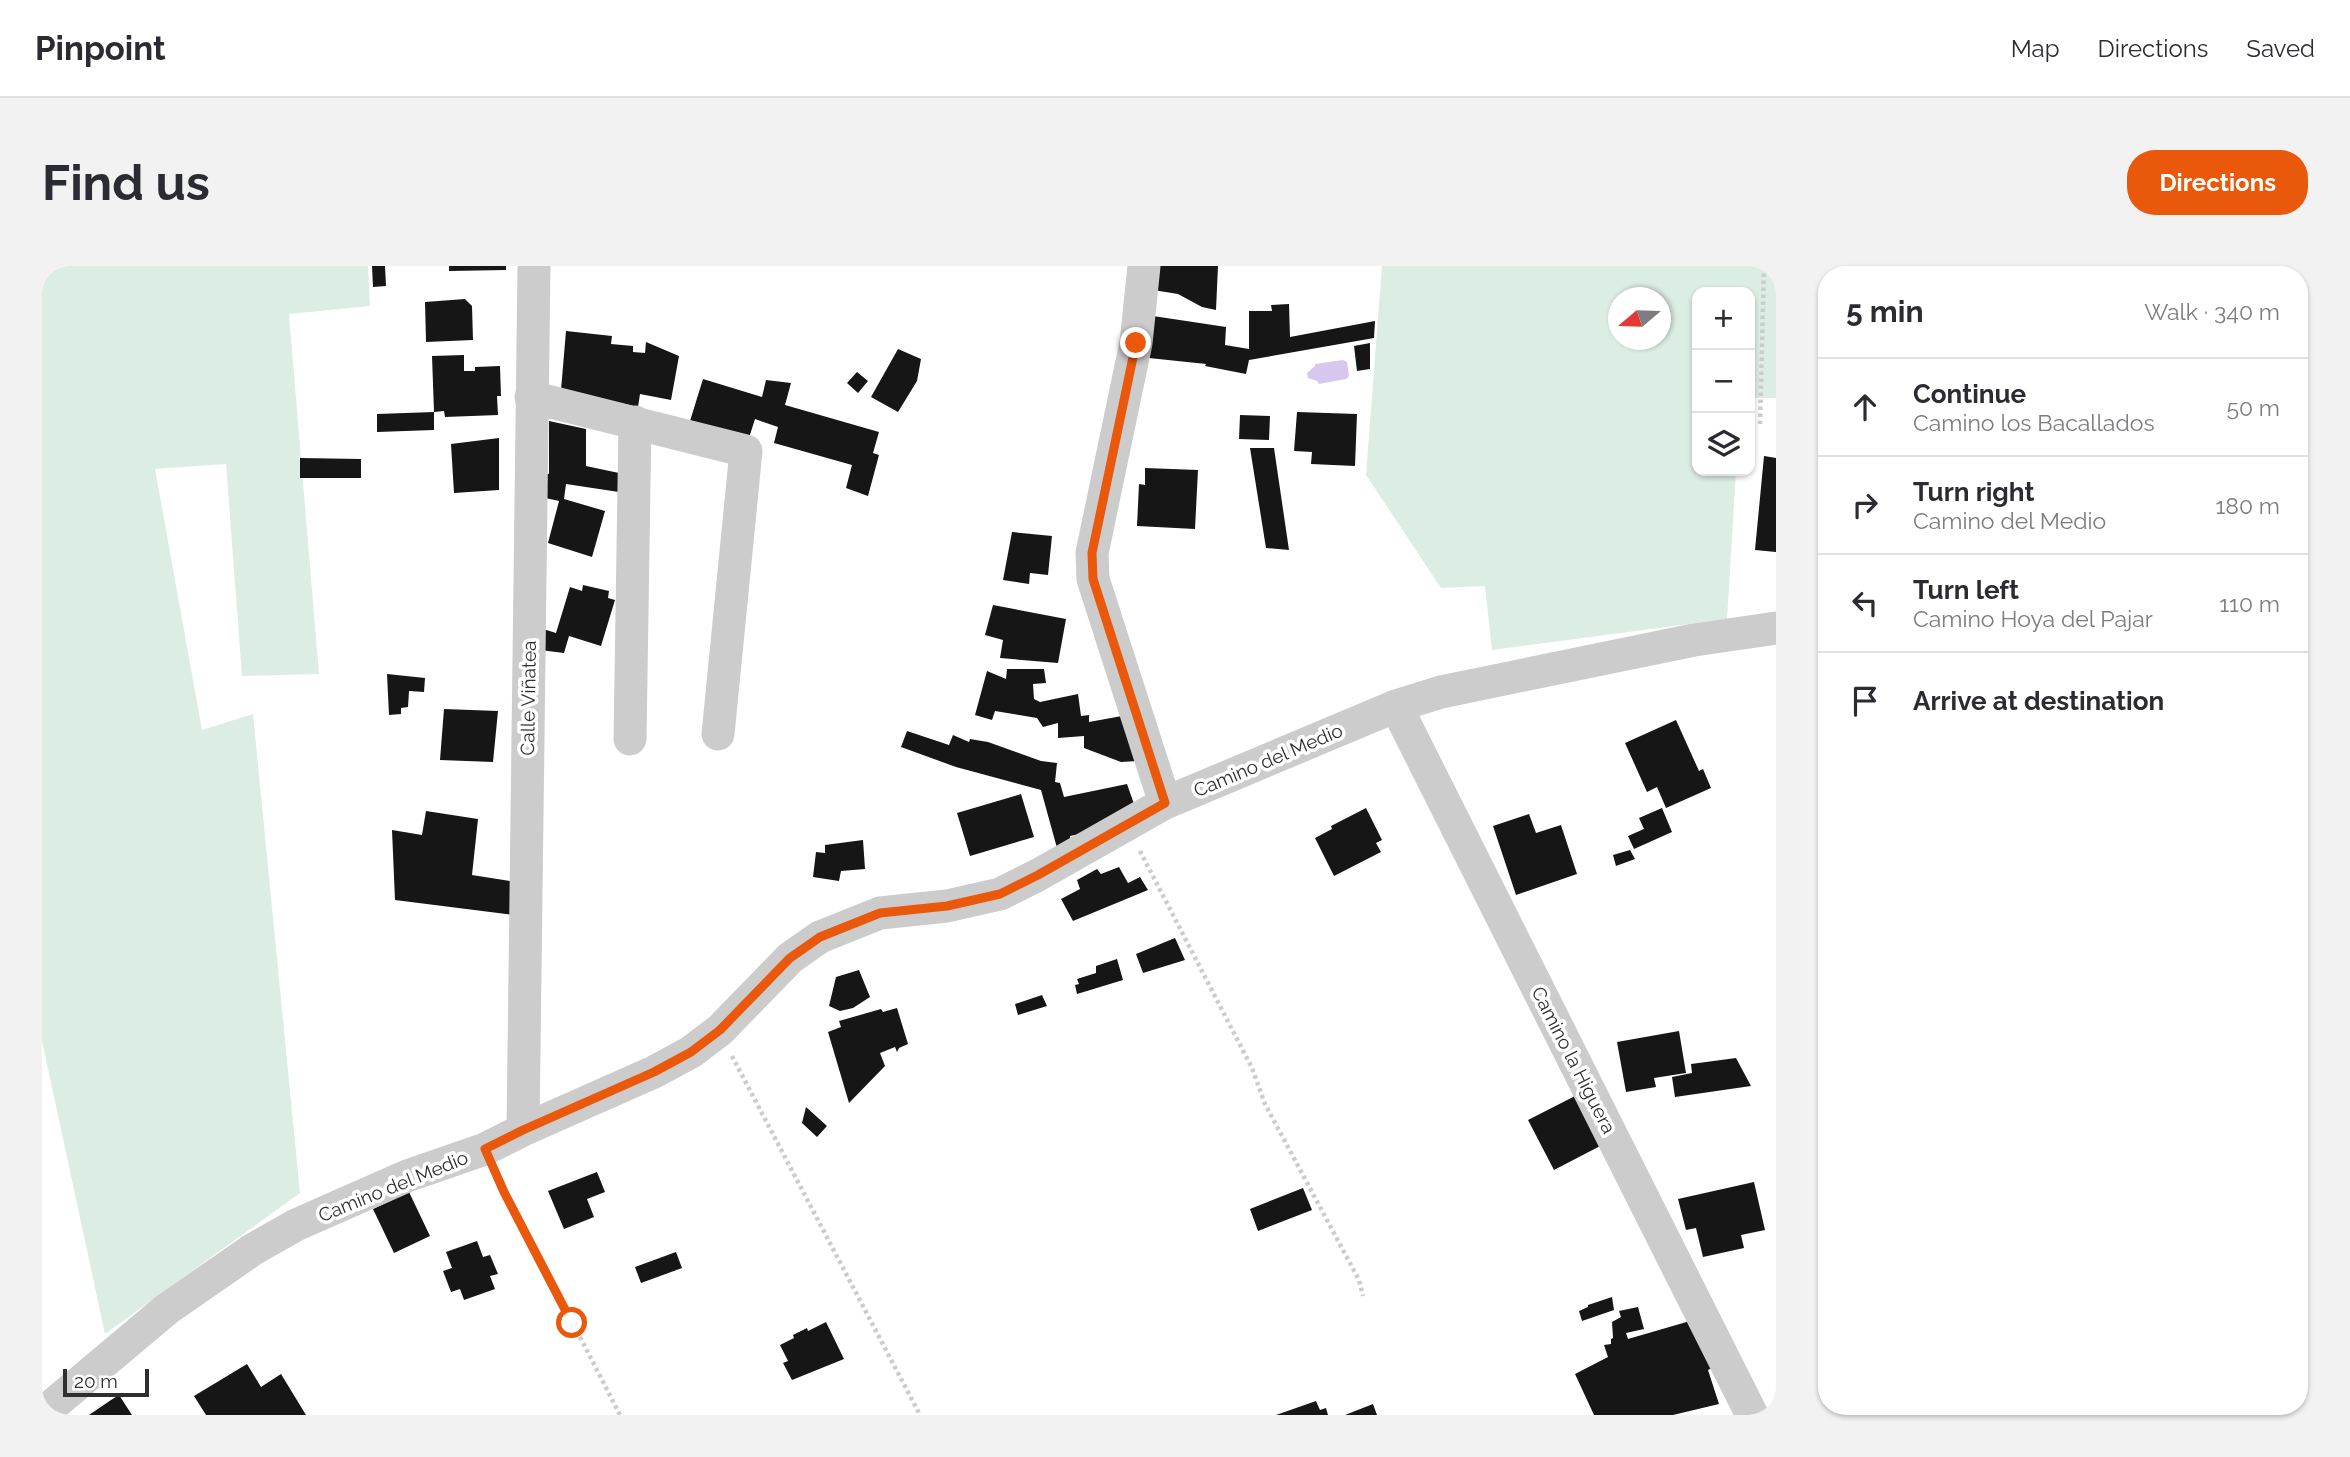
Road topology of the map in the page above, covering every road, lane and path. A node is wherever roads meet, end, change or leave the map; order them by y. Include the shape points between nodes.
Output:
1 (534, 266) edge
2 (1144, 266) edge
3 (1764, 266) edge
4 (531, 397) junction
5 (635, 422) junction
6 (1760, 424) dead end
7 (1776, 628) edge
8 (1396, 706) junction
9 (718, 734) dead end
10 (630, 739) dead end
11 (1165, 803) junction
12 (1126, 826) junction
13 (720, 1030) junction
14 (523, 1130) junction
15 (485, 1149) junction
16 (1363, 1296) dead end
17 (42, 1414) edge
18 (620, 1415) edge
19 (920, 1415) edge
20 (1752, 1415) edge

1 - 4 street, Calle Viñatea
2 - 11 street via 1136,343 1092,553 1093,579
3 - 6 path
4 - 5 street
4 - 14 street, Calle Viñatea
5 - 9 street via 746,451
5 - 10 street
7 - 8 street, Camino del Medio via 1441,692
8 - 11 street, Camino del Medio
8 - 20 street, Camino la Higuera
11 - 12 street, Camino del Medio
12 - 13 street, Camino del Medio via 1000,894 947,906 880,913 820,937 790,958
12 - 16 path via 1359,1280
13 - 14 street, Camino del Medio via 654,1072
13 - 19 path
14 - 15 street, Camino del Medio
15 - 17 street, Camino del Medio via 296,1225 252,1250 167,1309
15 - 18 path

